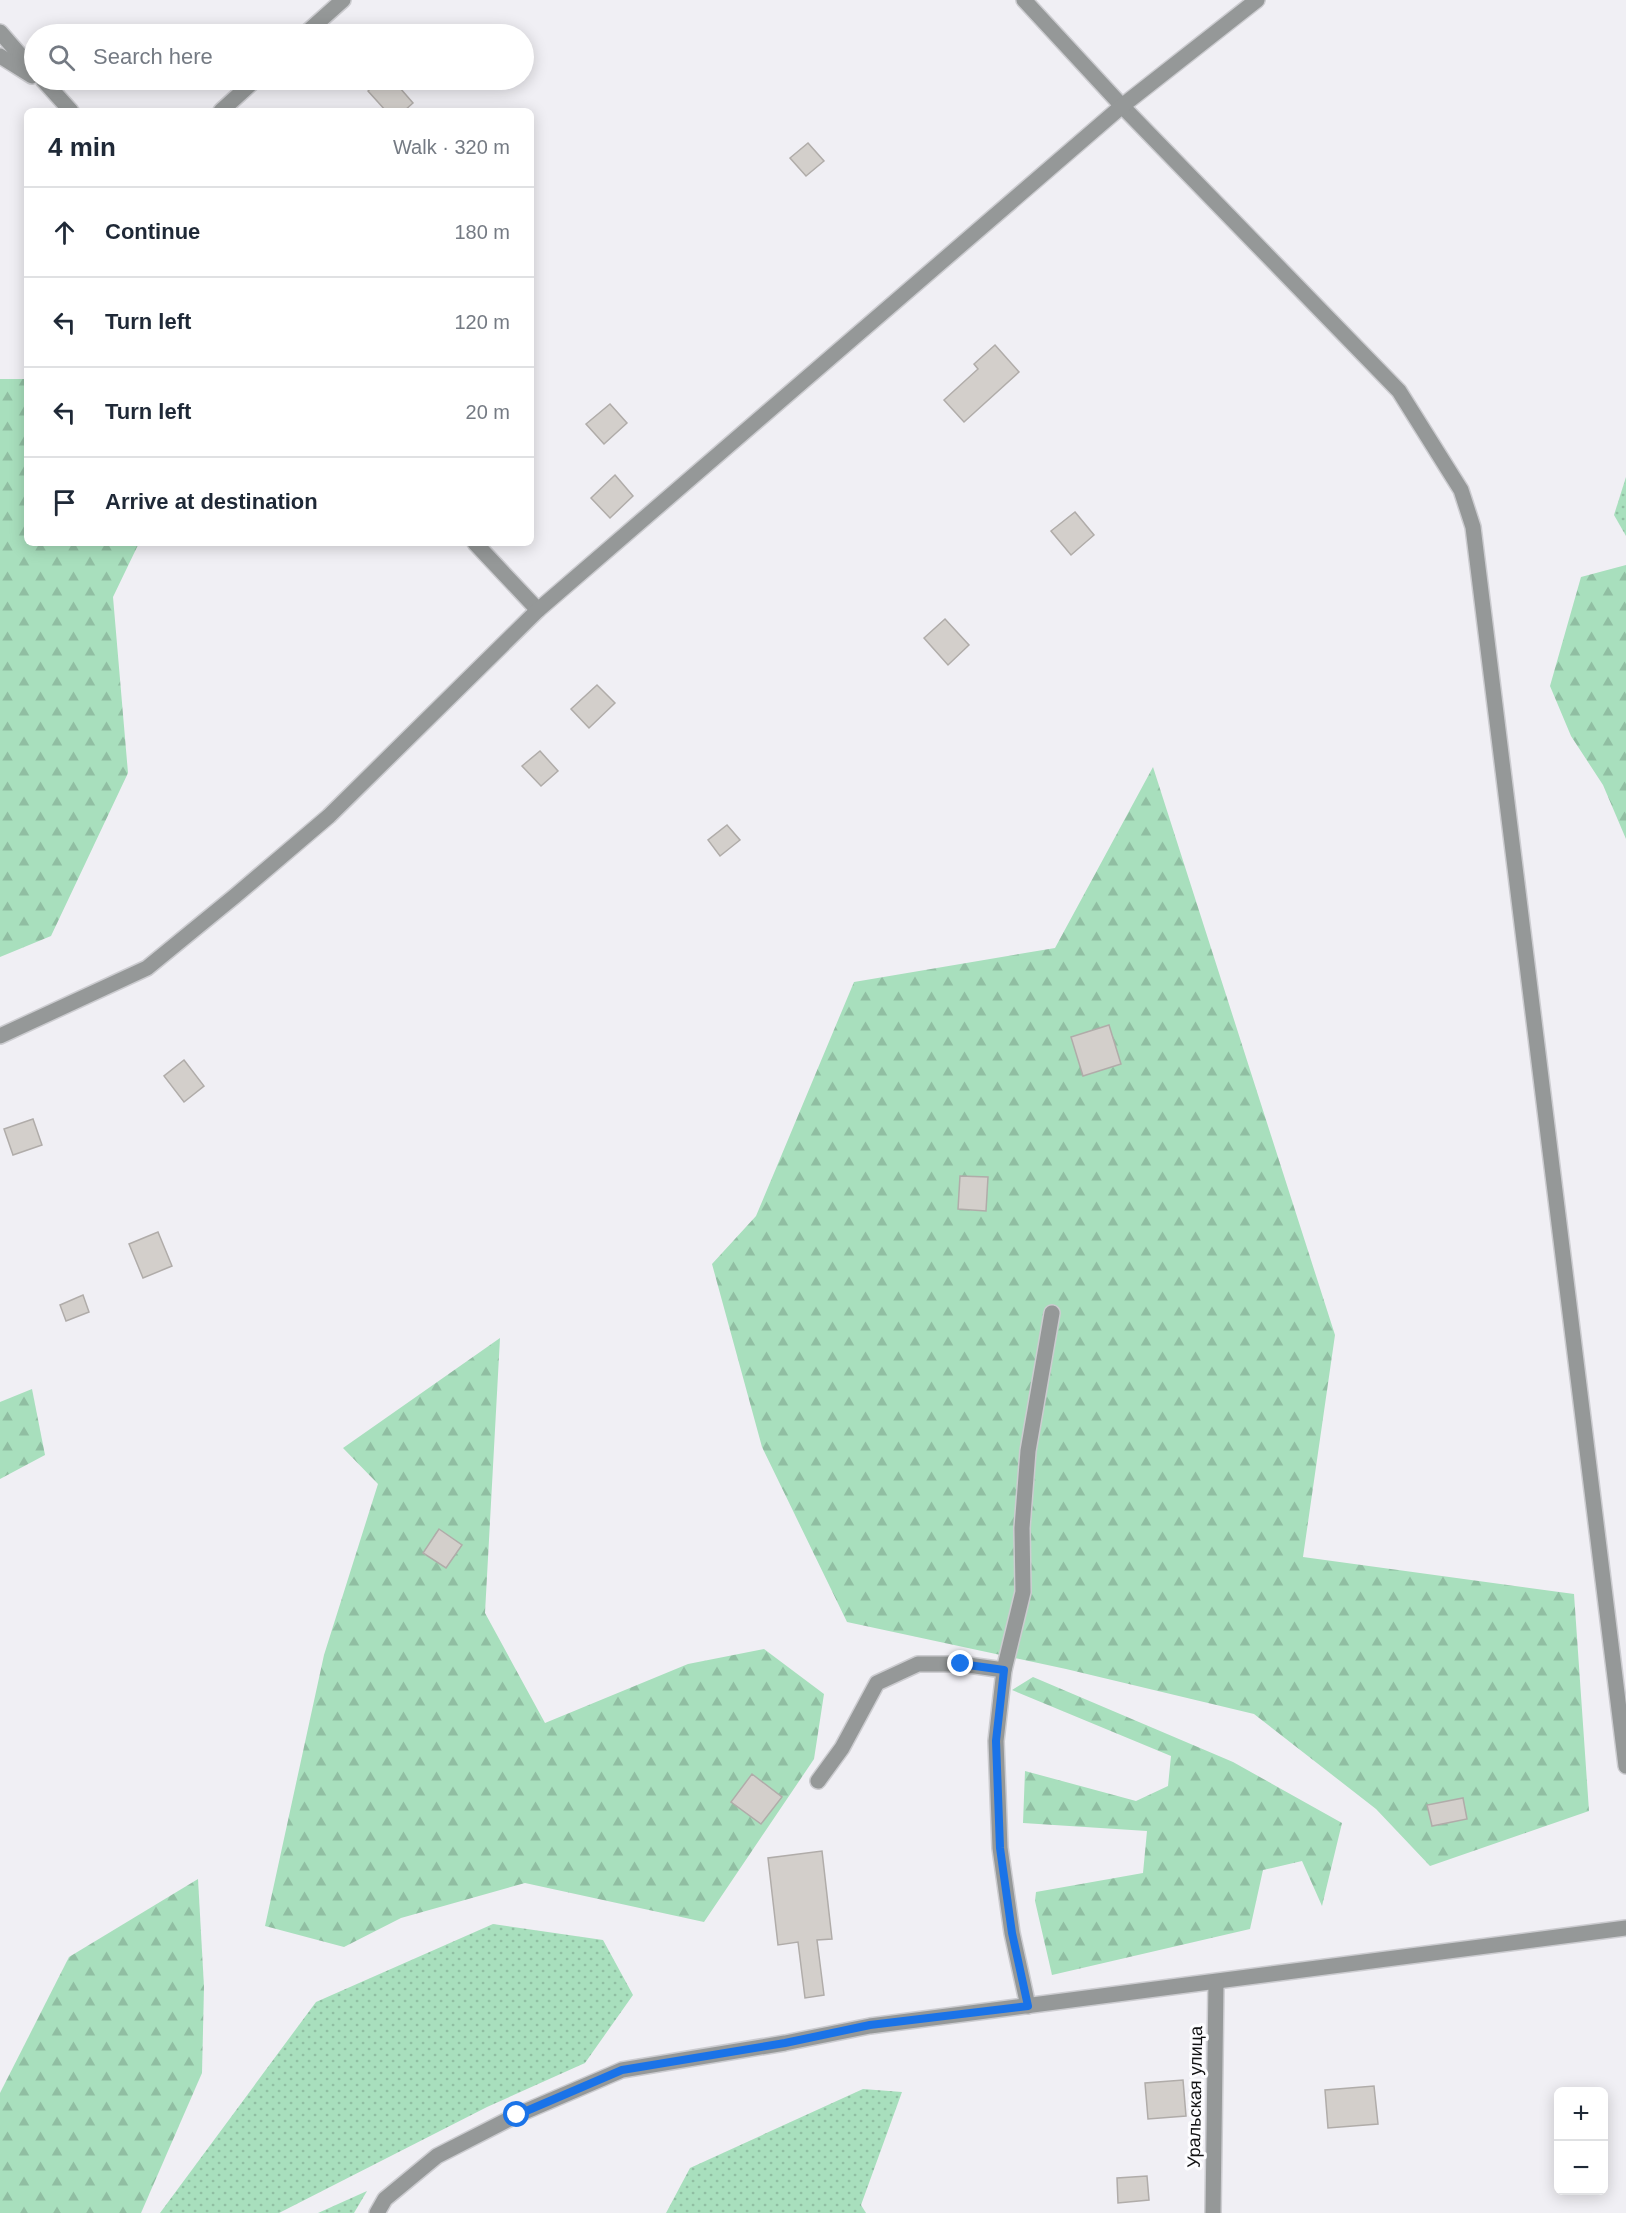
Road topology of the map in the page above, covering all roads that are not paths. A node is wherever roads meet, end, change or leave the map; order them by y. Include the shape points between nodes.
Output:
1 (343, 0) edge
2 (1024, 0) edge
3 (1257, 0) edge
4 (316, 24) edge
5 (0, 32) edge
6 (0, 56) edge
7 (24, 59) edge
8 (24, 71) edge
9 (50, 90) edge
10 (244, 90) edge
11 (1122, 106) junction
12 (68, 108) edge
13 (224, 108) edge
14 (478, 546) edge
15 (538, 610) junction
16 (0, 1036) edge
17 (1052, 1313) dead end
18 (1004, 1670) junction
19 (1623, 1719) edge
20 (1626, 1766) edge
21 (818, 1781) dead end
22 (1626, 1928) edge
23 (1216, 1982) junction
24 (1028, 2006) junction
25 (377, 2213) edge
26 (1213, 2213) edge

1 - 4 street
2 - 11 street
3 - 11 street
5 - 7 street
6 - 8 street
9 - 12 street
10 - 13 street
11 - 15 street
11 - 19 street via 1399,391 1461,490 1473,527
14 - 15 street
15 - 16 street via 329,816 147,968
17 - 18 street via 1028,1451 1022,1528 1023,1592
18 - 21 street via 918,1664 877,1683 842,1748
18 - 24 street via 996,1741 1000,1848 1012,1933
19 - 20 street
22 - 23 street
23 - 24 street
23 - 26 street, Уральская улица
24 - 25 street via 870,2025 622,2070 517,2115 437,2156 385,2199

